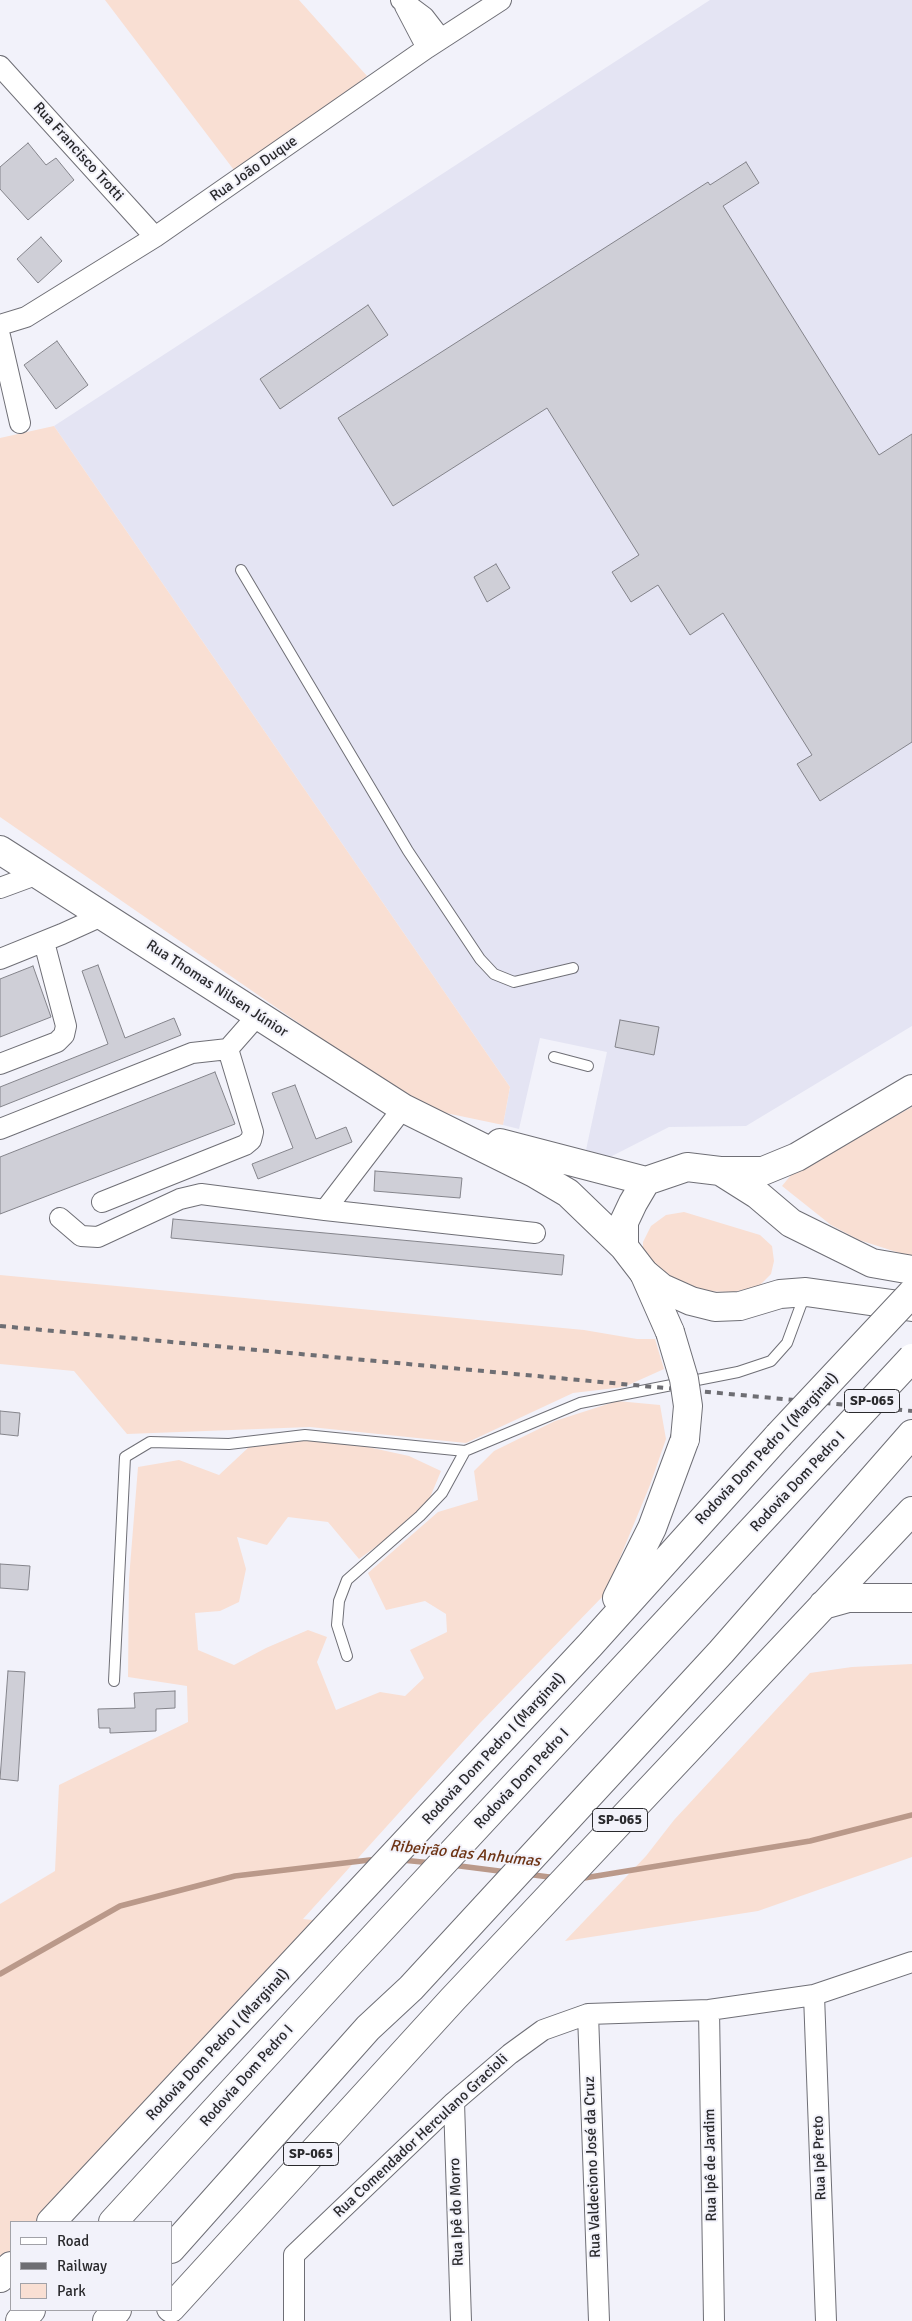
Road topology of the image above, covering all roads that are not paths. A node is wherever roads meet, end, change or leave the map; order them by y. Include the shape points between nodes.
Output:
1 (501, 0) edge
2 (403, 2) edge
3 (434, 44) junction
4 (0, 66) edge
5 (155, 237) junction
6 (0, 325) edge
7 (0, 336) edge
8 (20, 423) dead end
9 (240, 570) dead end
10 (0, 850) edge
11 (38, 874) junction
12 (0, 888) edge
13 (104, 915) junction
14 (44, 942) junction
15 (0, 958) edge
16 (573, 968) dead end
17 (257, 1016) junction
18 (228, 1049) junction
19 (554, 1057) dead end
20 (0, 1064) edge
21 (588, 1066) dead end
22 (912, 1089) edge
23 (403, 1108) junction
24 (0, 1128) edge
25 (532, 1162) junction
26 (720, 1171) junction
27 (646, 1181) junction
28 (102, 1202) dead end
29 (325, 1210) junction
30 (60, 1218) dead end
31 (535, 1233) dead end
32 (624, 1247) junction
33 (912, 1270) edge
34 (644, 1273) junction
35 (793, 1293) junction
36 (912, 1293) edge
37 (912, 1307) edge
38 (912, 1358) edge
39 (905, 1442) edge
40 (465, 1451) junction
41 (912, 1511) edge
42 (912, 1598) edge
43 (823, 1605) junction
44 (590, 1646) junction
45 (347, 1656) dead end
46 (114, 1681) dead end
47 (912, 1962) edge
48 (814, 1995) junction
49 (709, 2010) junction
50 (588, 2014) junction
51 (454, 2102) junction
52 (52, 2221) edge
53 (114, 2221) edge
54 (172, 2248) edge
55 (10, 2267) edge
56 (0, 2278) edge
57 (172, 2307) edge
58 (30, 2311) edge
59 (116, 2311) edge
60 (168, 2311) edge
61 (20, 2321) edge
62 (107, 2321) edge
63 (160, 2321) edge
64 (294, 2321) edge
65 (461, 2321) edge
66 (599, 2321) edge
67 (714, 2321) edge
68 (826, 2321) edge

1 - 3 street, Rua João Duque
2 - 3 street via 424,17
3 - 5 street, Rua João Duque
4 - 5 street, Rua Francisco Trotti
5 - 6 street, Rua João Duque via 26,317
7 - 8 street
9 - 16 lane via 408,851 480,959 494,974 514,982
10 - 11 main road, Rua Thomas Nilsen Júnior
11 - 12 street
11 - 13 main road, Rua Thomas Nilsen Júnior
13 - 14 street
13 - 17 main road, Rua Thomas Nilsen Júnior
14 - 15 street
14 - 20 street via 66,1026 64,1036 57,1042
17 - 18 street
17 - 23 main road, Rua Thomas Nilsen Júnior
18 - 24 street via 192,1053
18 - 28 street via 253,1132 251,1140
19 - 21 lane
22 - 26 main road via 797,1157 763,1171
23 - 25 main road, Rua Thomas Nilsen Júnior via 436,1125
23 - 29 street
25 - 27 main road, Rua Thomas Nilsen Júnior
25 - 32 main road, Rua Thomas Nilsen Júnior
26 - 27 main road via 687,1167
26 - 33 main road via 758,1195 791,1223 872,1263
27 - 32 main road via 624,1222
29 - 30 street via 191,1195 98,1237 88,1238
29 - 31 street
32 - 34 main road, Rua Thomas Nilsen Júnior
34 - 35 main road, Rua Thomas Nilsen Júnior via 662,1288 715,1307 740,1306
34 - 44 main road, bridge via 670,1332 684,1379 688,1406 685,1439 671,1483 631,1573
35 - 37 main road
35 - 40 lane via 787,1343 771,1361 738,1372 580,1403
36 - 44 main road, Rodovia Dom Pedro I (Marginal), bridge via 778,1436
38 - 53 main road, Rodovia Dom Pedro I / SP-065, bridge
39 - 54 main road, SP-065 via 721,1652 410,1988 368,2028
40 - 45 lane via 442,1493 347,1580 339,1602 337,1625
40 - 46 lane via 304,1435 229,1444 150,1442 125,1457
41 - 43 main road, SP-065
42 - 43 main road via 848,1598
43 - 57 main road, SP-065 via 452,2000
44 - 52 main road, Rodovia Dom Pedro I (Marginal)
47 - 48 street, Rua Comendador Herculano Gracioli
48 - 49 street, Rua Comendador Herculano Gracioli
48 - 68 street, Rua Ipê Preto
49 - 50 street, Rua Comendador Herculano Gracioli
49 - 67 street, Rua Ipê de Jardim
50 - 51 street, Rua Comendador Herculano Gracioli via 543,2030
50 - 66 street, Rua Valdeciono José da Cruz
51 - 64 street, Rua Comendador Herculano Gracioli via 294,2256
51 - 65 street, Rua Ipê do Morro
55 - 56 main road
58 - 61 main road
59 - 62 main road
60 - 63 main road, SP-065

